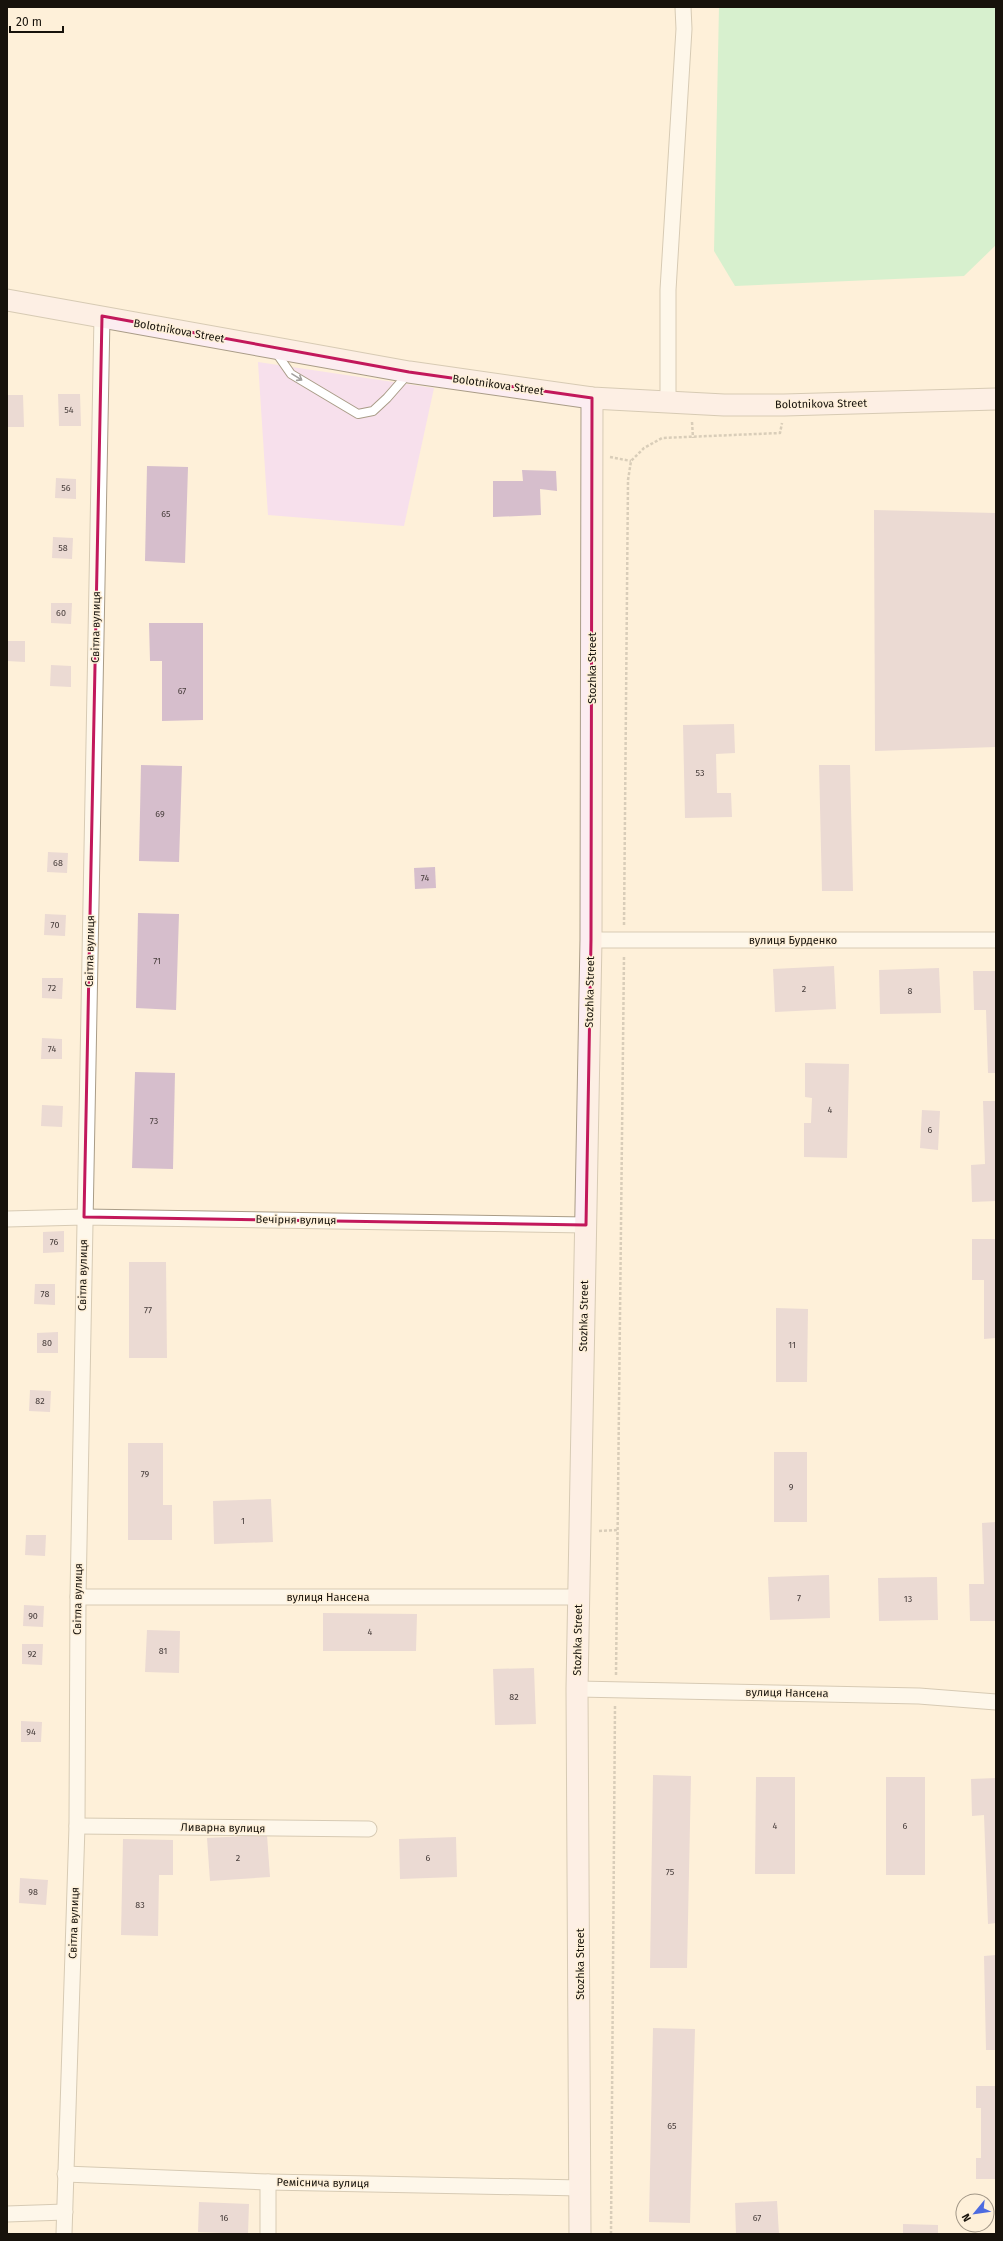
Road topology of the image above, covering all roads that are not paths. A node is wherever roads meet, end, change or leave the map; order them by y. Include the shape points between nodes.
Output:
1 (683, 7) edge
2 (7, 300) edge
3 (102, 316) junction
4 (272, 348) junction
5 (409, 372) junction
6 (592, 398) junction
7 (996, 400) edge
8 (668, 402) junction
9 (591, 940) junction
10 (996, 940) edge
11 (84, 1217) junction
12 (7, 1219) edge
13 (586, 1225) junction
14 (78, 1597) junction
15 (579, 1597) junction
16 (577, 1689) junction
17 (996, 1702) edge
18 (77, 1826) junction
19 (369, 1829) dead end
20 (65, 2174) junction
21 (268, 2182) junction
22 (581, 2188) junction
23 (65, 2212) junction
24 (7, 2214) edge
25 (64, 2234) edge
26 (268, 2234) edge
27 (580, 2234) edge

1 - 8 street via 684,28 668,290
2 - 3 street, Bolotnikova Street
3 - 4 street, Bolotnikova Street
3 - 11 street, Світла вулиця
4 - 5 street, Bolotnikova Street
4 -> 5 lane via 291,374 358,414 373,411
5 - 6 street, Bolotnikova Street
6 - 8 street, Bolotnikova Street
6 - 9 street, Stozhka Street
7 - 8 street, Bolotnikova Street via 784,405
9 - 10 street, вулиця Бурденко
9 - 13 street, Stozhka Street
11 - 12 street, Вечірня вулиця
11 - 13 street, Вечірня вулиця
11 - 14 street, Світла вулиця
13 - 15 street, Stozhka Street
14 - 15 street, вулиця Нансена
14 - 18 street, Світла вулиця
15 - 16 street, Stozhka Street
16 - 17 street, вулиця Нансена via 919,1696
16 - 22 street, Stozhka Street
18 - 19 street, Ливарна вулиця
18 - 20 street, Світла вулиця
20 - 21 street, Реміснича вулиця
20 - 23 street, Світла вулиця
21 - 22 street, Реміснича вулиця
21 - 26 street
22 - 27 street, Stozhka Street
23 - 24 street
23 - 25 street, Світла вулиця

